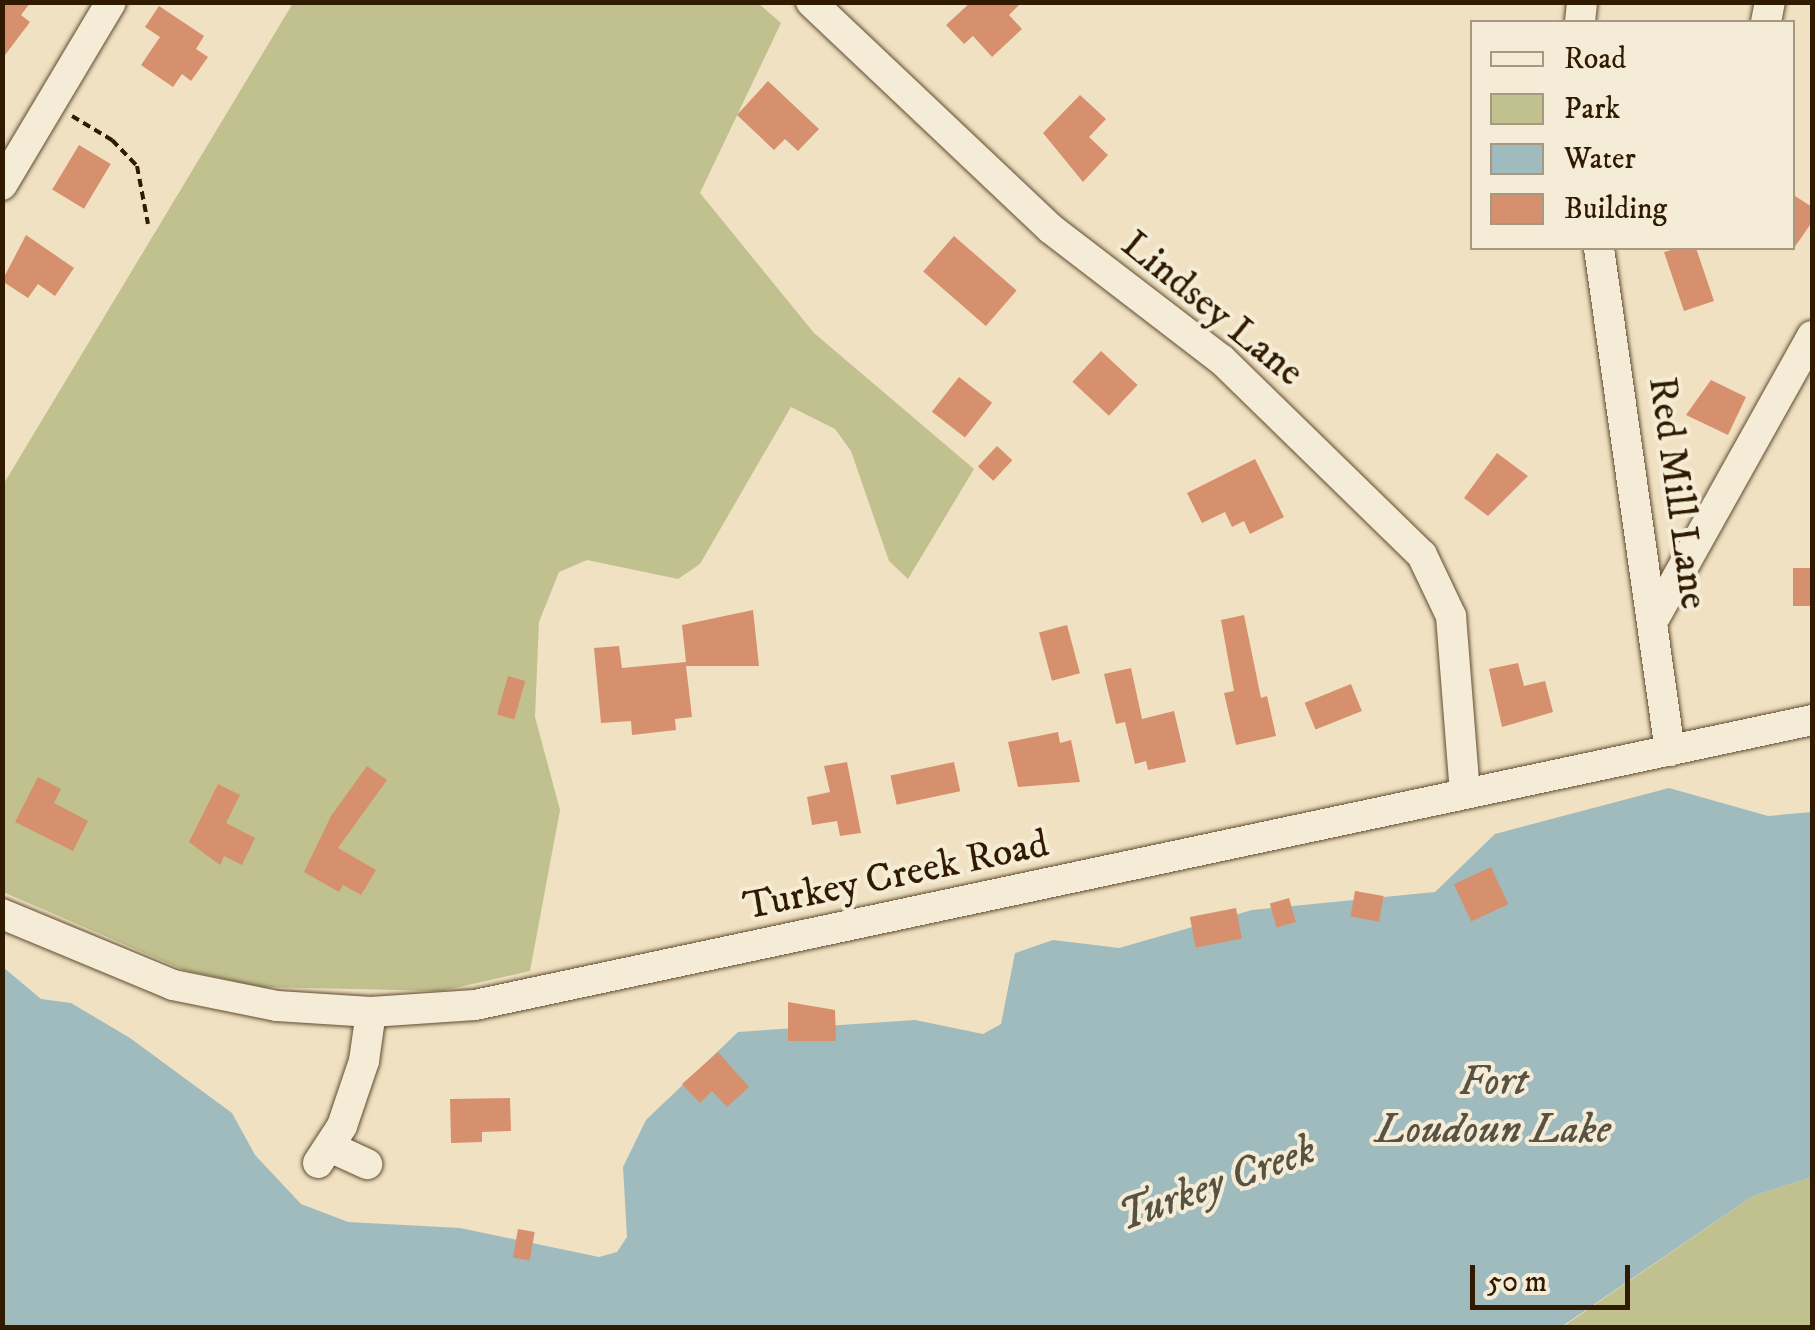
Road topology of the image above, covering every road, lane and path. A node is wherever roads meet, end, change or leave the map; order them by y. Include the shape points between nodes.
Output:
1 (110, 2) edge
2 (811, 2) edge
3 (51, 103) junction
4 (2, 185) edge
5 (148, 224) dead end
6 (1600, 250) edge
7 (1812, 337) edge
8 (1656, 618) junction
9 (1812, 720) edge
10 (1670, 751) junction
11 (1465, 794) junction
12 (2, 914) edge
13 (371, 1012) junction
14 (366, 1164) dead end

1 - 3 street
2 - 11 street, Lindsey Lane via 1051,229 1222,360 1422,555 1451,616
3 - 4 street
3 - 5 path via 129,155
6 - 8 street, Red Mill Lane
7 - 8 street
8 - 10 street, Red Mill Lane
9 - 10 street, Turkey Creek Road
10 - 11 street, Turkey Creek Road
11 - 13 street, Turkey Creek Road via 494,1001
12 - 13 street, Turkey Creek Road via 172,985 278,1006
13 - 14 street via 364,1061 324,1155

